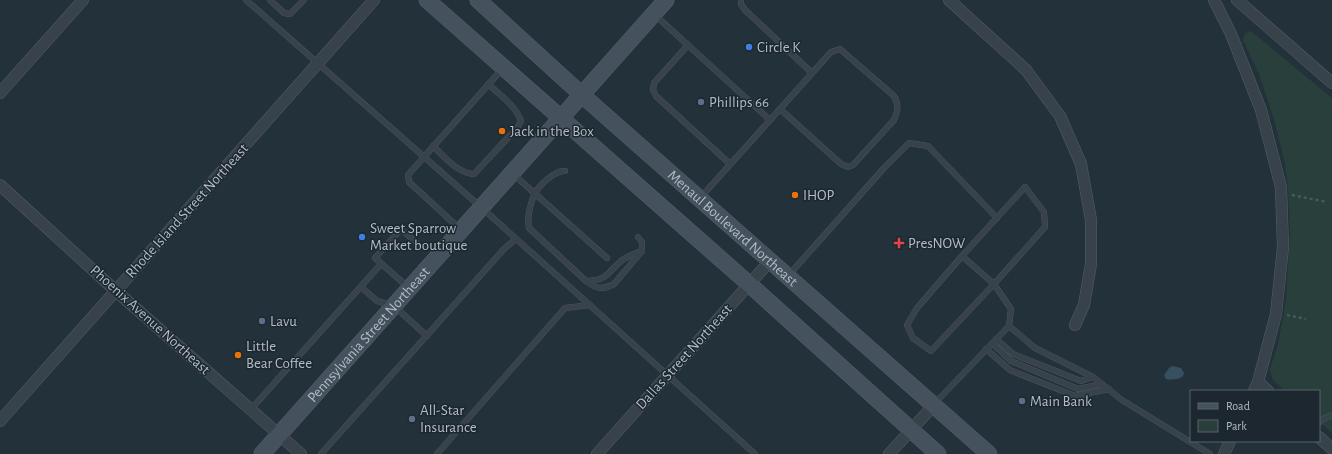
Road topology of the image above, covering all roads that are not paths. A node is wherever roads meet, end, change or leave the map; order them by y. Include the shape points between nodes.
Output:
1 (83, 0) edge
2 (246, 0) edge
3 (270, 0) edge
4 (304, 0) edge
5 (374, 0) edge
6 (427, 0) edge
7 (478, 0) edge
8 (666, 0) edge
9 (741, 0) edge
10 (949, 0) edge
11 (1214, 0) edge
12 (1237, 0) edge
13 (654, 14) junction
14 (688, 45) junction
15 (318, 63) junction
16 (503, 67) junction
17 (812, 73) junction
18 (1332, 83) edge
19 (488, 84) junction
20 (0, 94) edge
21 (582, 95) junction
22 (780, 109) junction
23 (561, 119) junction
24 (770, 120) junction
25 (432, 146) junction
26 (423, 157) junction
27 (730, 164) junction
28 (565, 171) dead end
29 (512, 173) junction
30 (0, 186) edge
31 (535, 194) junction
32 (700, 198) junction
33 (482, 208) junction
34 (997, 218) junction
35 (461, 230) junction
36 (638, 237) dead end
37 (516, 239) junction
38 (417, 243) dead end
39 (642, 251) junction
40 (962, 256) junction
41 (606, 258) dead end
42 (770, 261) junction
43 (381, 264) junction
44 (788, 276) junction
45 (586, 282) junction
46 (749, 284) junction
47 (994, 284) junction
48 (361, 286) junction
49 (409, 288) junction
50 (116, 291) junction
51 (394, 306) junction
52 (590, 306) junction
53 (1075, 325) dead end
54 (1009, 326) junction
55 (426, 336) junction
56 (994, 341) junction
57 (986, 349) junction
58 (667, 375) junction
59 (1093, 376) junction
60 (1102, 384) junction
61 (1256, 386) edge
62 (1109, 389) junction
63 (1266, 390) edge
64 (934, 405) junction
65 (251, 409) junction
66 (1332, 415) edge
67 (0, 421) edge
68 (1320, 421) edge
69 (910, 430) junction
70 (279, 434) junction
71 (1320, 438) edge
72 (1190, 442) edge
73 (1190, 442) edge
74 (1230, 442) edge
75 (1332, 449) edge
76 (262, 454) edge
77 (301, 454) edge
78 (321, 454) edge
79 (437, 454) edge
80 (597, 454) edge
81 (755, 454) edge
82 (889, 454) edge
83 (938, 454) edge
84 (989, 454) edge
85 (1210, 454) edge
86 (1224, 454) edge

1 - 20 street
2 - 15 lane
3 - 4 lane via 284,13 290,14
5 - 15 street, Rhode Island Street Northeast
6 - 16 main road, Menaul Boulevard Northeast
7 - 21 main road, Menaul Boulevard Northeast
8 - 13 main road, Pennsylvania Street Northeast
9 - 17 lane via 745,10
10 - 53 street via 1026,70 1060,116 1080,164 1091,220 1091,264 1084,305
11 - 61 street via 1231,34 1261,110 1281,187 1283,247 1276,314
12 - 18 street
13 - 14 lane
13 - 21 main road, Pennsylvania Street Northeast
14 - 24 lane
14 - 27 lane via 654,83 653,90 656,96
15 - 26 lane
15 - 50 street, Rhode Island Street Northeast
16 - 19 lane
16 - 23 main road, Menaul Boulevard Northeast
17 - 22 lane
17 - 22 lane via 831,52 840,49 894,96 898,104 894,120 853,165 848,167 841,164
19 - 25 lane
19 - 25 lane via 518,114 521,121 517,128 474,174 461,171
21 - 23 main road, Pennsylvania Street Northeast
21 - 32 main road, Menaul Boulevard Northeast
22 - 24 lane
23 - 29 main road, Pennsylvania Street Northeast
23 - 46 main road, Menaul Boulevard Northeast
24 - 27 lane
25 - 26 lane
26 - 33 lane
26 - 35 lane via 408,175 409,182
27 - 32 lane
28 - 31 lane via 554,173
29 - 31 lane
29 - 33 main road, Pennsylvania Street Northeast
30 - 50 street, Phoenix Avenue Northeast
31 - 41 lane
31 - 45 lane via 528,215 529,228
32 - 42 main road, Menaul Boulevard Northeast
33 - 35 main road, Pennsylvania Street Northeast
33 - 37 lane
34 - 40 lane
34 - 44 lane via 928,146 909,143
34 - 47 lane via 1025,187 1044,212 1045,227
35 - 49 main road, Pennsylvania Street Northeast
36 - 39 lane via 642,242
37 - 52 lane
37 - 55 lane
38 - 43 lane via 401,229 375,258
39 - 45 lane via 626,257 598,281
39 - 45 lane via 609,287 593,287
40 - 47 lane
40 - 47 lane via 916,308 907,325 913,338 931,351
42 - 44 main road, Menaul Boulevard Northeast
42 - 46 street, Dallas Street Northeast
43 - 48 lane
43 - 49 lane
44 - 64 main road, Menaul Boulevard Northeast
46 - 58 street, Dallas Street Northeast
46 - 69 main road, Menaul Boulevard Northeast
47 - 54 lane via 1011,309
48 - 51 lane via 377,301
48 - 65 lane
49 - 51 main road, Pennsylvania Street Northeast
50 - 65 street, Phoenix Avenue Northeast
50 - 67 street, Rhode Island Street Northeast
51 - 55 lane
51 - 70 main road, Pennsylvania Street Northeast
52 - 58 lane
52 - 79 lane via 565,308
54 - 56 lane
54 - 59 lane via 1036,348
55 - 78 lane
56 - 57 lane
56 - 59 lane via 1014,354 1081,381
56 - 60 lane via 1011,361 1078,389
57 - 62 lane via 1010,370 1075,396
57 - 64 lane
58 - 80 street, Dallas Street Northeast
58 - 81 lane
59 - 60 lane
60 - 62 lane
61 - 63 street
62 - 72 lane via 1122,400
64 - 69 street
64 - 84 main road, Menaul Boulevard Northeast
65 - 70 street, Phoenix Avenue Northeast
66 - 68 lane
69 - 82 street
69 - 83 main road, Menaul Boulevard Northeast
70 - 76 main road, Pennsylvania Street Northeast
70 - 77 street, Phoenix Avenue Northeast
71 - 75 street
73 - 85 lane
74 - 86 street

